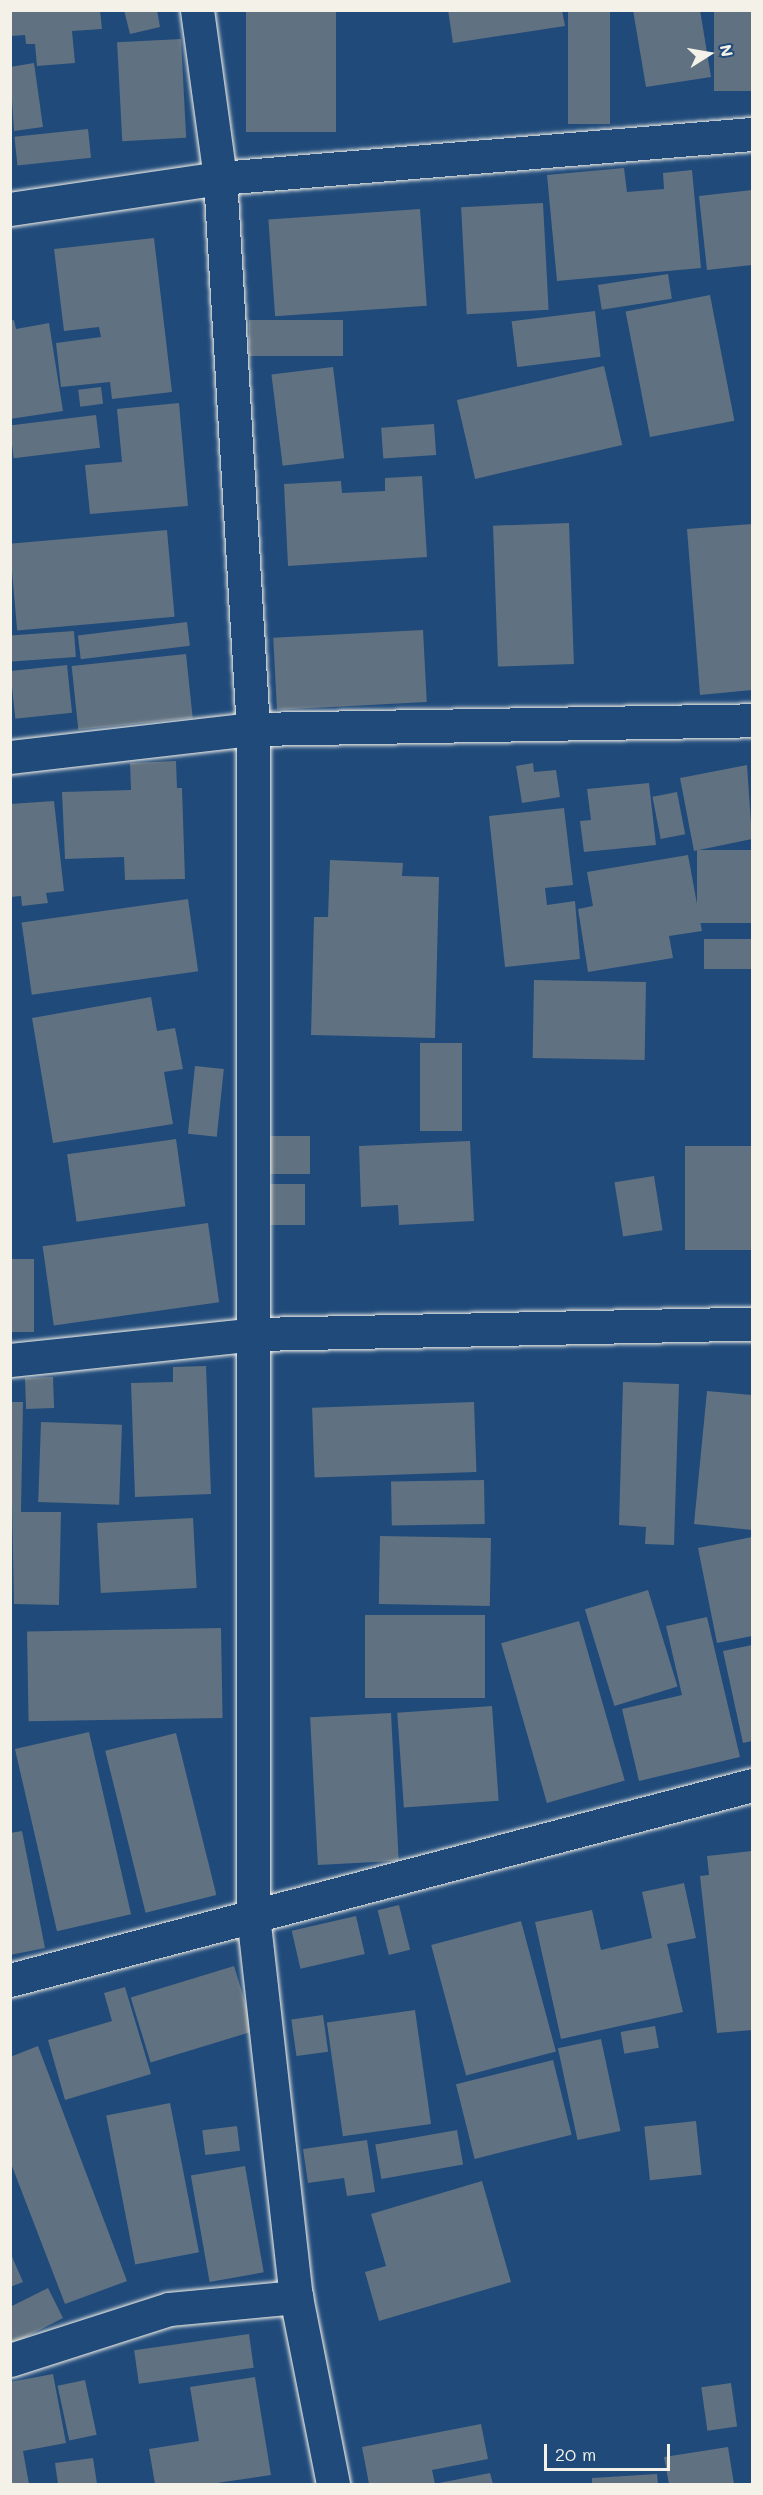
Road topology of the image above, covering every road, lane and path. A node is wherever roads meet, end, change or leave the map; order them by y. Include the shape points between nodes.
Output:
1 (197, 10) edge
2 (753, 134) edge
3 (220, 178) junction
4 (10, 209) edge
5 (753, 720) edge
6 (253, 729) junction
7 (10, 757) edge
8 (753, 1323) edge
9 (256, 1334) junction
10 (10, 1360) edge
11 (753, 1785) edge
12 (253, 1915) junction
13 (10, 1980) edge
14 (296, 2297) junction
15 (10, 2360) edge
16 (333, 2484) edge

1 - 3 street
2 - 3 street
3 - 4 street
3 - 6 street
5 - 6 street
6 - 7 street
6 - 9 street
8 - 9 street
9 - 10 street
9 - 12 street
11 - 12 street
12 - 13 street
12 - 14 street
14 - 15 street via 168,2309
14 - 16 street

